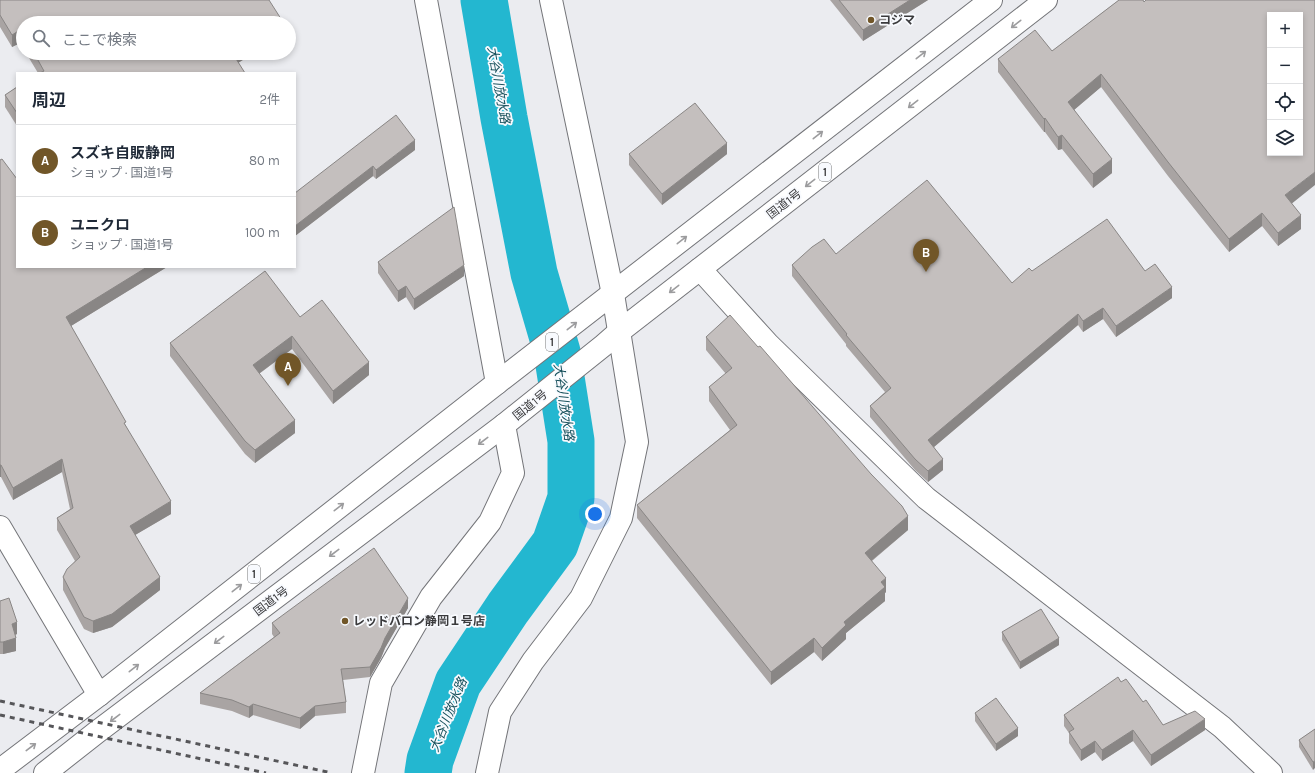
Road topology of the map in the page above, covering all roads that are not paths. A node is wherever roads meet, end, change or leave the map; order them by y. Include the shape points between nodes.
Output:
1 (426, 0) edge
2 (551, 0) edge
3 (991, 0) edge
4 (1046, 0) edge
5 (700, 269) junction
6 (613, 294) junction
7 (612, 338) junction
8 (503, 380) junction
9 (509, 422) junction
10 (0, 527) edge
11 (99, 695) junction
12 (0, 770) edge
13 (45, 773) edge
14 (363, 773) edge
15 (487, 773) edge
16 (1271, 773) edge

1 - 8 main road
2 - 6 main road
6 -> 3 main road, 1
4 -> 5 main road, 国道1号 / 1
5 -> 7 main road, 国道1号 / 1
5 - 16 main road via 768,344 926,498 1222,727
6 - 7 main road
8 -> 6 main road, 1
7 - 9 main road, 国道1号 / 1
7 - 15 main road via 637,442 621,518 581,598 533,661 500,712
11 -> 8 main road, 1
9 -> 13 main road, 国道1号 / 1
9 - 14 main road via 513,473 490,522 431,597 381,683
10 - 11 main road
12 -> 11 main road, 1

